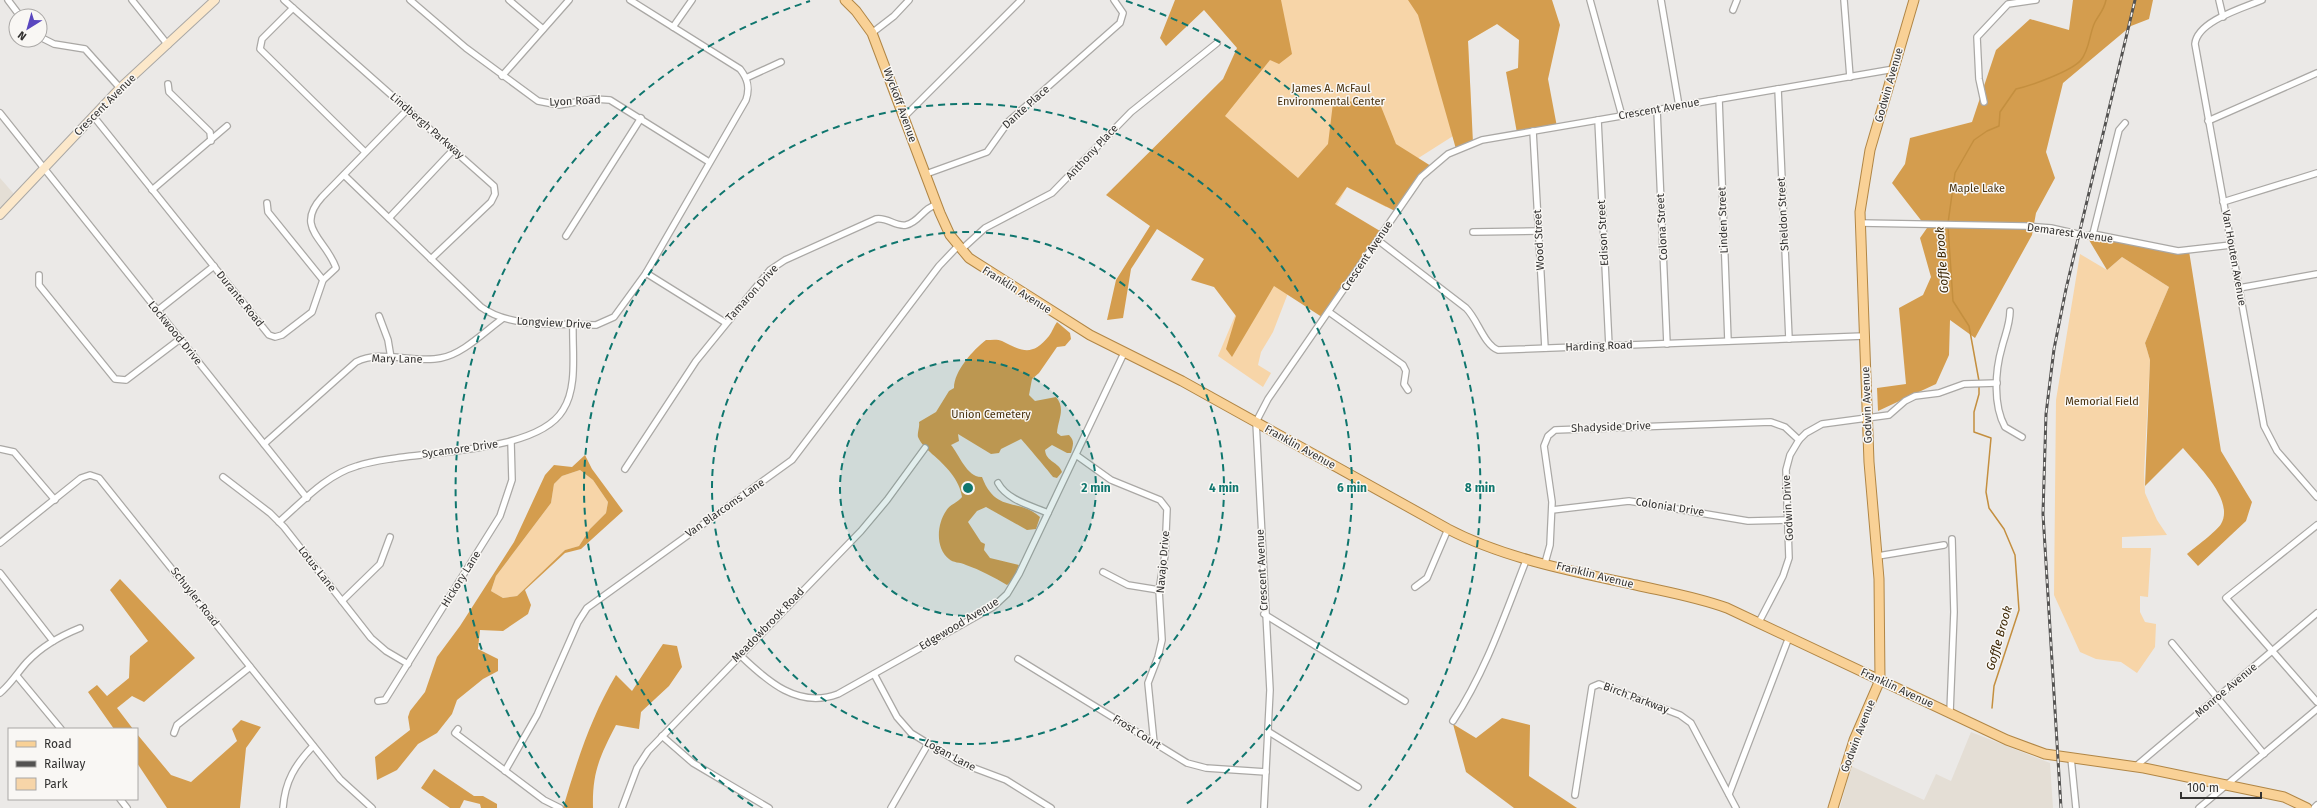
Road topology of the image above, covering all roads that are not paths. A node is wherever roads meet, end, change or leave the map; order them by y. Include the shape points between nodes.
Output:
1 (132, 0) edge
2 (214, 0) edge
3 (284, 0) edge
4 (509, 0) edge
5 (569, 0) edge
6 (630, 0) edge
7 (692, 0) edge
8 (845, 0) edge
9 (909, 0) edge
10 (1021, 0) edge
11 (1114, 0) edge
12 (1590, 0) edge
13 (1660, 0) edge
14 (1737, 0) edge
15 (1844, 0) edge
16 (1914, 0) edge
17 (2036, 0) edge
18 (2219, 0) edge
19 (2262, 0) edge
20 (412, 1) edge
21 (293, 8) junction
22 (1733, 10) dead end
23 (2223, 17) junction
24 (673, 27) junction
25 (543, 29) junction
26 (872, 33) junction
27 (48, 41) edge
28 (1217, 43) dead end
29 (168, 45) junction
30 (781, 62) dead end
31 (1894, 69) junction
32 (2317, 73) edge
33 (502, 76) junction
34 (1850, 77) junction
35 (746, 78) junction
36 (168, 84) dead end
37 (120, 88) junction
38 (1778, 89) junction
39 (1718, 99) junction
40 (1984, 102) dead end
41 (1679, 106) junction
42 (408, 109) junction
43 (1657, 110) junction
44 (0, 113) edge
45 (1622, 116) junction
46 (94, 117) junction
47 (904, 117) junction
48 (641, 118) junction
49 (1598, 120) junction
50 (2208, 121) junction
51 (2125, 123) dead end
52 (227, 126) dead end
53 (1533, 131) junction
54 (211, 141) junction
55 (454, 149) junction
56 (365, 152) junction
57 (709, 162) junction
58 (44, 169) junction
59 (2317, 173) edge
60 (926, 174) junction
61 (344, 175) junction
62 (152, 190) junction
63 (2223, 202) junction
64 (267, 204) dead end
65 (937, 205) junction
66 (0, 215) edge
67 (389, 218) junction
68 (943, 218) joint
69 (1860, 223) junction
70 (1539, 231) junction
71 (1473, 232) dead end
72 (2093, 234) junction
73 (566, 236) dead end
74 (1379, 241) junction
75 (2231, 245) junction
76 (960, 248) junction
77 (431, 259) junction
78 (214, 266) junction
79 (646, 273) junction
80 (2317, 274) edge
81 (39, 275) dead end
82 (323, 280) junction
83 (2239, 288) junction
84 (157, 310) junction
85 (2010, 311) dead end
86 (1329, 312) junction
87 (379, 316) dead end
88 (502, 318) junction
89 (726, 323) junction
90 (573, 324) junction
91 (1864, 336) junction
92 (180, 339) junction
93 (1789, 339) junction
94 (1728, 341) junction
95 (1667, 344) junction
96 (1609, 346) junction
97 (1545, 348) junction
98 (1124, 353) junction
99 (391, 358) junction
100 (1997, 383) junction
101 (1408, 390) dead end
102 (1867, 418) junction
103 (1256, 422) junction
104 (2022, 437) dead end
105 (1799, 440) junction
106 (511, 442) junction
107 (264, 444) junction
108 (925, 448) dead end
109 (0, 449) edge
110 (1076, 455) junction
111 (625, 469) dead end
112 (224, 477) dead end
113 (998, 483) dead end
114 (2317, 497) edge
115 (307, 498) junction
116 (55, 500) junction
117 (1552, 510) junction
118 (1048, 513) junction
119 (1788, 520) junction
120 (279, 522) junction
121 (2317, 525) edge
122 (1448, 529) junction
123 (390, 537) dead end
124 (1952, 538) dead end
125 (0, 543) edge
126 (1944, 545) dead end
127 (1878, 556) junction
128 (1527, 558) junction
129 (1545, 563) junction
130 (1102, 572) dead end
131 (0, 573) edge
132 (1416, 587) dead end
133 (1159, 590) junction
134 (342, 600) junction
135 (2317, 613) edge
136 (1264, 614) junction
137 (1759, 622) junction
138 (80, 628) dead end
139 (1790, 637) junction
140 (53, 641) junction
141 (2172, 643) dead end
142 (2273, 651) junction
143 (740, 655) junction
144 (1018, 659) dead end
145 (408, 664) junction
146 (250, 667) junction
147 (874, 674) junction
148 (17, 676) junction
149 (1880, 680) junction
150 (0, 693) edge
151 (2217, 697) junction
152 (378, 701) dead end
153 (1405, 701) dead end
154 (2317, 702) edge
155 (2317, 709) edge
156 (1950, 712) junction
157 (1453, 721) dead end
158 (60, 728) edge
159 (458, 729) dead end
160 (1269, 732) junction
161 (174, 733) dead end
162 (662, 736) junction
163 (1154, 743) junction
164 (928, 744) junction
165 (313, 746) junction
166 (2264, 754) junction
167 (2071, 758) junction
168 (2136, 766) junction
169 (504, 771) junction
170 (1266, 772) junction
171 (2226, 784) junction
172 (1358, 788) dead end
173 (1729, 794) junction
174 (1575, 795) dead end
175 (121, 800) edge
176 (2317, 805) edge
177 (127, 808) edge
178 (283, 808) edge
179 (372, 808) edge
180 (560, 808) edge
181 (622, 808) edge
182 (769, 808) edge
183 (891, 808) edge
184 (1051, 808) edge
185 (1264, 808) edge
186 (1736, 808) edge
187 (1833, 808) edge
188 (2076, 808) edge
189 (2199, 808) edge
190 (2307, 808) edge
191 (2314, 808) edge

1 - 29 street
2 - 29 main road, Crescent Avenue
3 - 21 street, Lindbergh Parkway
4 - 25 street
5 - 25 street
6 - 24 street
7 - 24 street
8 - 26 main road, Wyckoff Avenue
9 - 26 street
10 - 47 street
11 - 60 street, Dante Place via 1123,13 1120,23 1009,121 987,152
12 - 45 street
13 - 41 street
14 - 22 street
15 - 34 street
16 - 31 main road, Godwin Avenue
17 - 40 street via 2008,4 1977,37 1978,79
18 - 23 street
19 - 23 street, Van Houten Avenue
20 - 33 street, Lyon Road
21 - 42 street, Lindbergh Parkway
21 - 56 street via 262,39 260,49
23 - 50 street, Van Houten Avenue via 2203,27 2196,37
24 - 35 street via 736,66
25 - 33 street
26 - 47 main road, Wyckoff Avenue
27 - 37 street via 85,49
28 - 76 street, Anthony Place via 1131,112 1052,193 985,228
29 - 37 main road, Crescent Avenue
30 - 35 street
31 - 34 street, Crescent Avenue
31 - 69 main road, Godwin Avenue via 1866,167
32 - 50 street
33 - 48 street, Lyon Road via 545,104 602,99 618,104
34 - 38 street, Crescent Avenue
35 - 57 street, Longview Drive via 749,89 746,100
36 - 54 street via 169,92 210,132
37 - 46 main road, Crescent Avenue
38 - 39 street, Crescent Avenue
38 - 93 street, Sheldon Street
39 - 41 street, Crescent Avenue
39 - 94 street, Linden Street
41 - 43 street, Crescent Avenue
42 - 55 street, Lindbergh Parkway
42 - 56 street
43 - 45 street, Crescent Avenue
43 - 95 street, Colona Street
44 - 58 street, Lockwood Drive
45 - 49 street, Crescent Avenue
46 - 58 main road, Crescent Avenue
46 - 62 street, Durante Road
47 - 60 main road, Wyckoff Avenue
48 - 57 street, Lyon Road
48 - 73 street
49 - 53 street, Crescent Avenue
49 - 96 street, Edison Street
50 - 63 street, Van Houten Avenue
51 - 72 street via 2119,130
52 - 54 street
53 - 70 street, Wood Street
53 - 74 street, Crescent Avenue via 1471,143 1438,160 1417,182
54 - 62 street
55 - 67 street
55 - 77 street, Lindbergh Parkway via 492,182 495,194 492,202
56 - 61 street
57 - 79 street, Longview Drive
58 - 66 main road, Crescent Avenue
58 - 84 street, Lockwood Drive
59 - 63 street
60 - 65 main road, Wyckoff Avenue
61 - 67 street, Longview Drive
61 - 82 street, Durante Road via 312,210 313,233 331,255 336,268
62 - 78 street, Durante Road
63 - 75 street, Van Houten Avenue
64 - 82 street via 268,212
65 - 68 main road, Wyckoff Avenue
65 - 89 street, Tamaron Drive via 927,208 908,224 898,225 885,219 876,219 784,260 770,270
67 - 77 street, Longview Drive
68 - 76 main road, Franklin Avenue
69 - 72 street, Demarest Avenue via 2025,226 2050,228 2086,236
69 - 91 main road, Godwin Avenue
70 - 71 street
70 - 97 street, Wood Street
72 - 75 street, Demarest Avenue via 2178,251
74 - 86 street, Crescent Avenue
74 - 97 street, Harding Road via 1466,308 1477,321 1486,342 1493,348
75 - 83 street, Van Houten Avenue
76 - 98 main road, Franklin Avenue via 978,265 1076,327
76 - 169 street, Van Blarcoms Lane via 939,266 792,460 587,608 578,622 537,715
77 - 88 street, Longview Drive via 481,307
78 - 82 street, Durante Road via 269,334 275,337 282,335 312,312
78 - 84 street
79 - 89 street
79 - 90 street, Longview Drive via 614,317 596,325
80 - 83 street
81 - 92 street via 39,285 112,377 118,381 126,380
83 - 114 street, Van Houten Avenue via 2267,434 2277,451
84 - 92 street, Lockwood Drive
85 - 100 street
86 - 101 street via 1403,365 1406,371 1404,384
86 - 103 street, Crescent Avenue via 1268,399
87 - 99 street via 388,340
88 - 90 street, Longview Drive via 520,322
88 - 99 street, Mary Lane via 450,355 433,359
89 - 111 street, Tamaron Drive via 696,361
90 - 106 street, Sycamore Drive via 571,386 563,411 545,429
91 - 93 street, Harding Road
91 - 102 main road, Godwin Avenue
92 - 107 street, Lockwood Drive
93 - 94 street, Harding Road
94 - 95 street, Harding Road
95 - 96 street, Harding Road
96 - 97 street, Harding Road
98 - 103 main road, Franklin Avenue via 1169,374
98 - 110 street, Edgewood Avenue
99 - 107 street, Mary Lane via 368,358 356,362
100 - 102 street, Godwin Drive via 1964,384 1939,393 1915,396 1905,400 1889,415
100 - 104 street via 2002,422 2009,430
102 - 105 street, Godwin Drive via 1822,424
102 - 127 main road, Godwin Avenue
103 - 122 main road, Franklin Avenue
103 - 136 street, Crescent Avenue
105 - 117 street, Shadyside Drive via 1785,427 1771,422 1561,428 1548,436 1544,446 1551,484
105 - 119 street, Godwin Drive via 1790,455 1786,470
106 - 115 street, Sycamore Drive via 357,465 338,474
106 - 145 street, Hickory Lane via 512,480 500,516
107 - 115 street, Lockwood Drive
108 - 143 street, Meadowbrook Road via 870,521
109 - 116 street via 14,452
110 - 118 street, Edgewood Avenue
110 - 133 street, Navajo Drive via 1110,480 1160,500 1166,505 1165,555
112 - 120 street, Lotus Lane
113 - 118 street via 1001,489 1017,500
115 - 120 street, Sycamore Drive
116 - 125 street, Schuyler Road
116 - 146 street, Schuyler Road via 85,476 95,476 103,480
117 - 119 street, Colonial Drive via 1629,501 1748,521
117 - 129 street, Shadyside Drive via 1550,545
118 - 147 street, Edgewood Avenue via 1012,586 1001,601
119 - 137 street, Godwin Drive via 1789,558 1783,576
120 - 134 street, Lotus Lane
121 - 142 street via 2226,598
122 - 128 main road, Franklin Avenue via 1480,544
122 - 132 street via 1427,578
123 - 134 street via 380,564
124 - 156 street via 1954,612
126 - 127 street
127 - 149 main road, Godwin Avenue
128 - 129 main road, Franklin Avenue
128 - 157 street via 1481,674
129 - 137 main road, Franklin Avenue via 1694,597
130 - 133 street via 1128,585
131 - 140 street
133 - 163 street, Navajo Drive via 1162,640 1148,684
134 - 145 street, Lotus Lane via 377,644
135 - 142 street, Monroe Avenue
136 - 153 street
136 - 160 street, Crescent Avenue via 1270,690
137 - 139 main road, Franklin Avenue
138 - 140 street
139 - 149 main road, Franklin Avenue
139 - 173 street
140 - 148 street via 27,662
141 - 151 street
142 - 151 street, Monroe Avenue
142 - 154 street
143 - 147 street, Edgewood Avenue via 776,685 803,698 830,697
143 - 162 street, Meadowbrook Road
144 - 163 street, Frost Court
145 - 152 street, Hickory Lane via 385,700
146 - 161 street via 177,725
146 - 165 street, Schuyler Road
147 - 164 street, Logan Lane via 904,726
148 - 150 street
148 - 158 street
149 - 156 main road, Franklin Avenue
149 - 187 main road, Godwin Avenue via 1854,740
151 - 166 street
151 - 168 street, Monroe Avenue
155 - 166 street
156 - 167 main road, Franklin Avenue via 2027,749
159 - 169 street via 455,734
160 - 170 street, Crescent Avenue
160 - 172 street
162 - 181 street, Meadowbrook Road via 642,759
162 - 182 street via 693,764
163 - 170 street, Frost Court via 1187,763 1197,766
164 - 183 street
164 - 184 street, Logan Lane via 958,762 1006,780
165 - 178 street via 297,763 288,778
165 - 179 street, Schuyler Road via 350,790
166 - 171 street
167 - 168 main road, Franklin Avenue
167 - 188 street
168 - 171 main road, Franklin Avenue
169 - 180 street via 544,800
170 - 185 street, Crescent Avenue
171 - 189 street
171 - 190 main road, Franklin Avenue via 2284,797
173 - 174 street, Birch Parkway via 1695,729 1686,718 1596,684 1592,687
173 - 186 street, Birch Parkway
175 - 177 street
176 - 191 street

